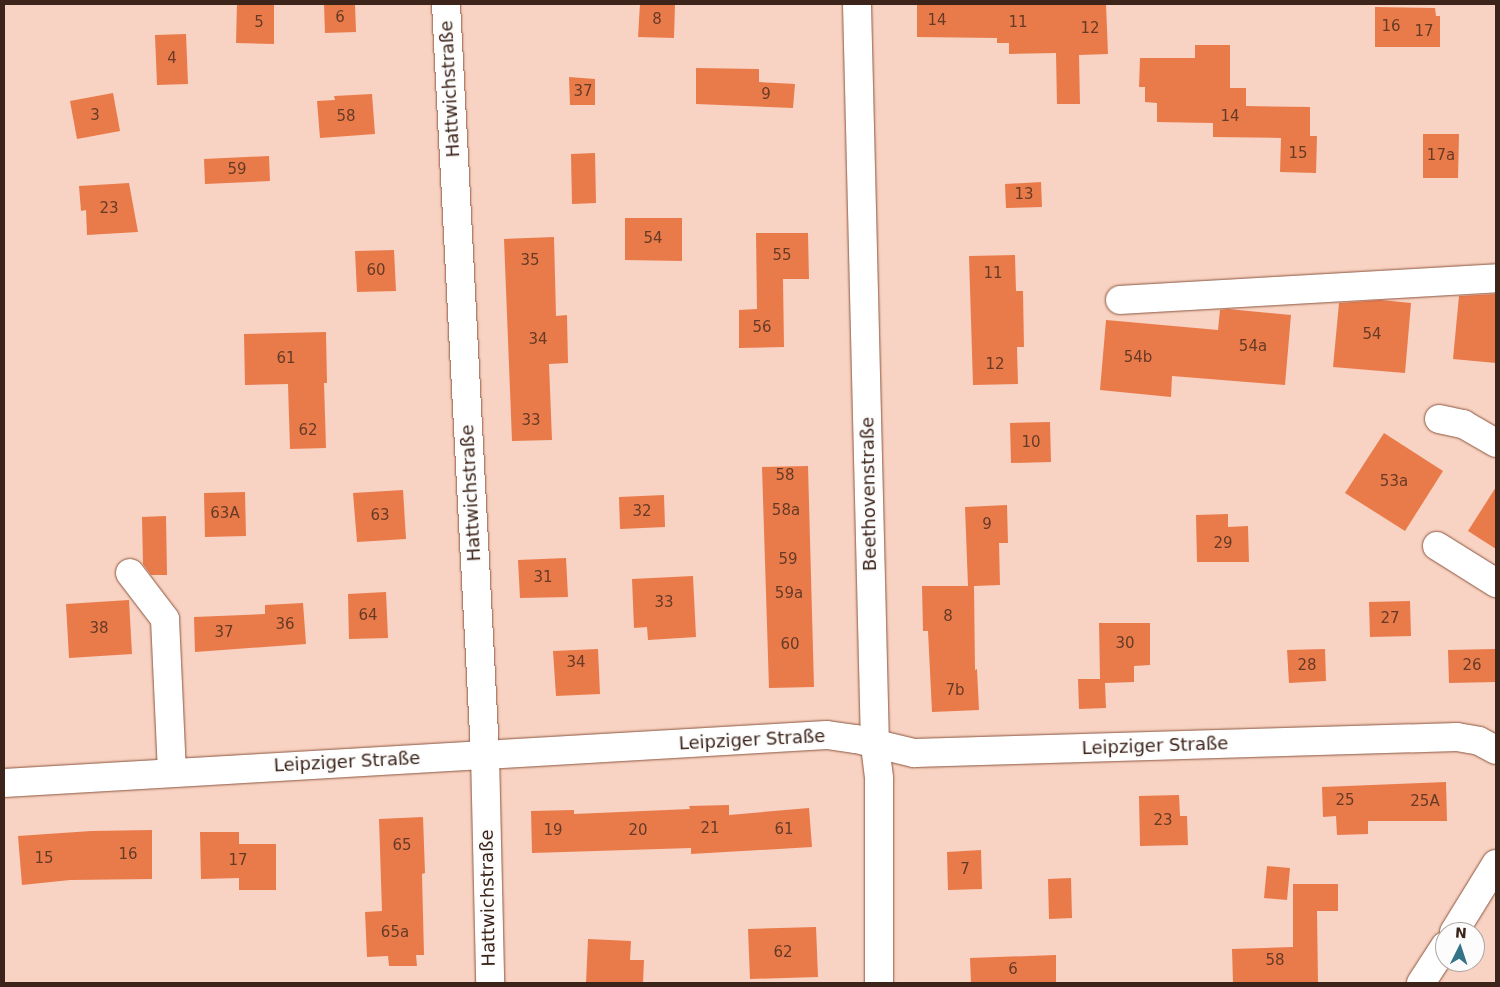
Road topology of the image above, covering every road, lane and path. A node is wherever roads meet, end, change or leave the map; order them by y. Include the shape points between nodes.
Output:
1 (446, 4) edge
2 (856, 4) edge
3 (1496, 278) edge
4 (1120, 300) dead end
5 (1439, 419) dead end
6 (1496, 443) edge
7 (1437, 546) dead end
8 (130, 573) dead end
9 (1496, 584) edge
10 (875, 745) junction
11 (1496, 750) edge
12 (485, 754) junction
13 (172, 772) junction
14 (4, 783) edge
15 (1496, 864) edge
16 (1460, 922) edge
17 (1435, 961) edge
18 (490, 983) edge
19 (879, 983) edge
20 (1421, 983) edge

1 - 12 street, Hattwichstraße
2 - 10 street, Beethovenstraße
3 - 4 street
5 - 6 street via 1463,424
7 - 9 street
8 - 13 street via 165,619
10 - 11 street, Leipziger Straße via 914,753 1457,737 1479,741
10 - 12 street, Leipziger Straße via 827,735
10 - 19 street, Beethovenstraße via 879,779
12 - 13 street, Leipziger Straße
12 - 18 street, Hattwichstraße
13 - 14 street, Leipziger Straße
15 - 16 street
17 - 20 street

